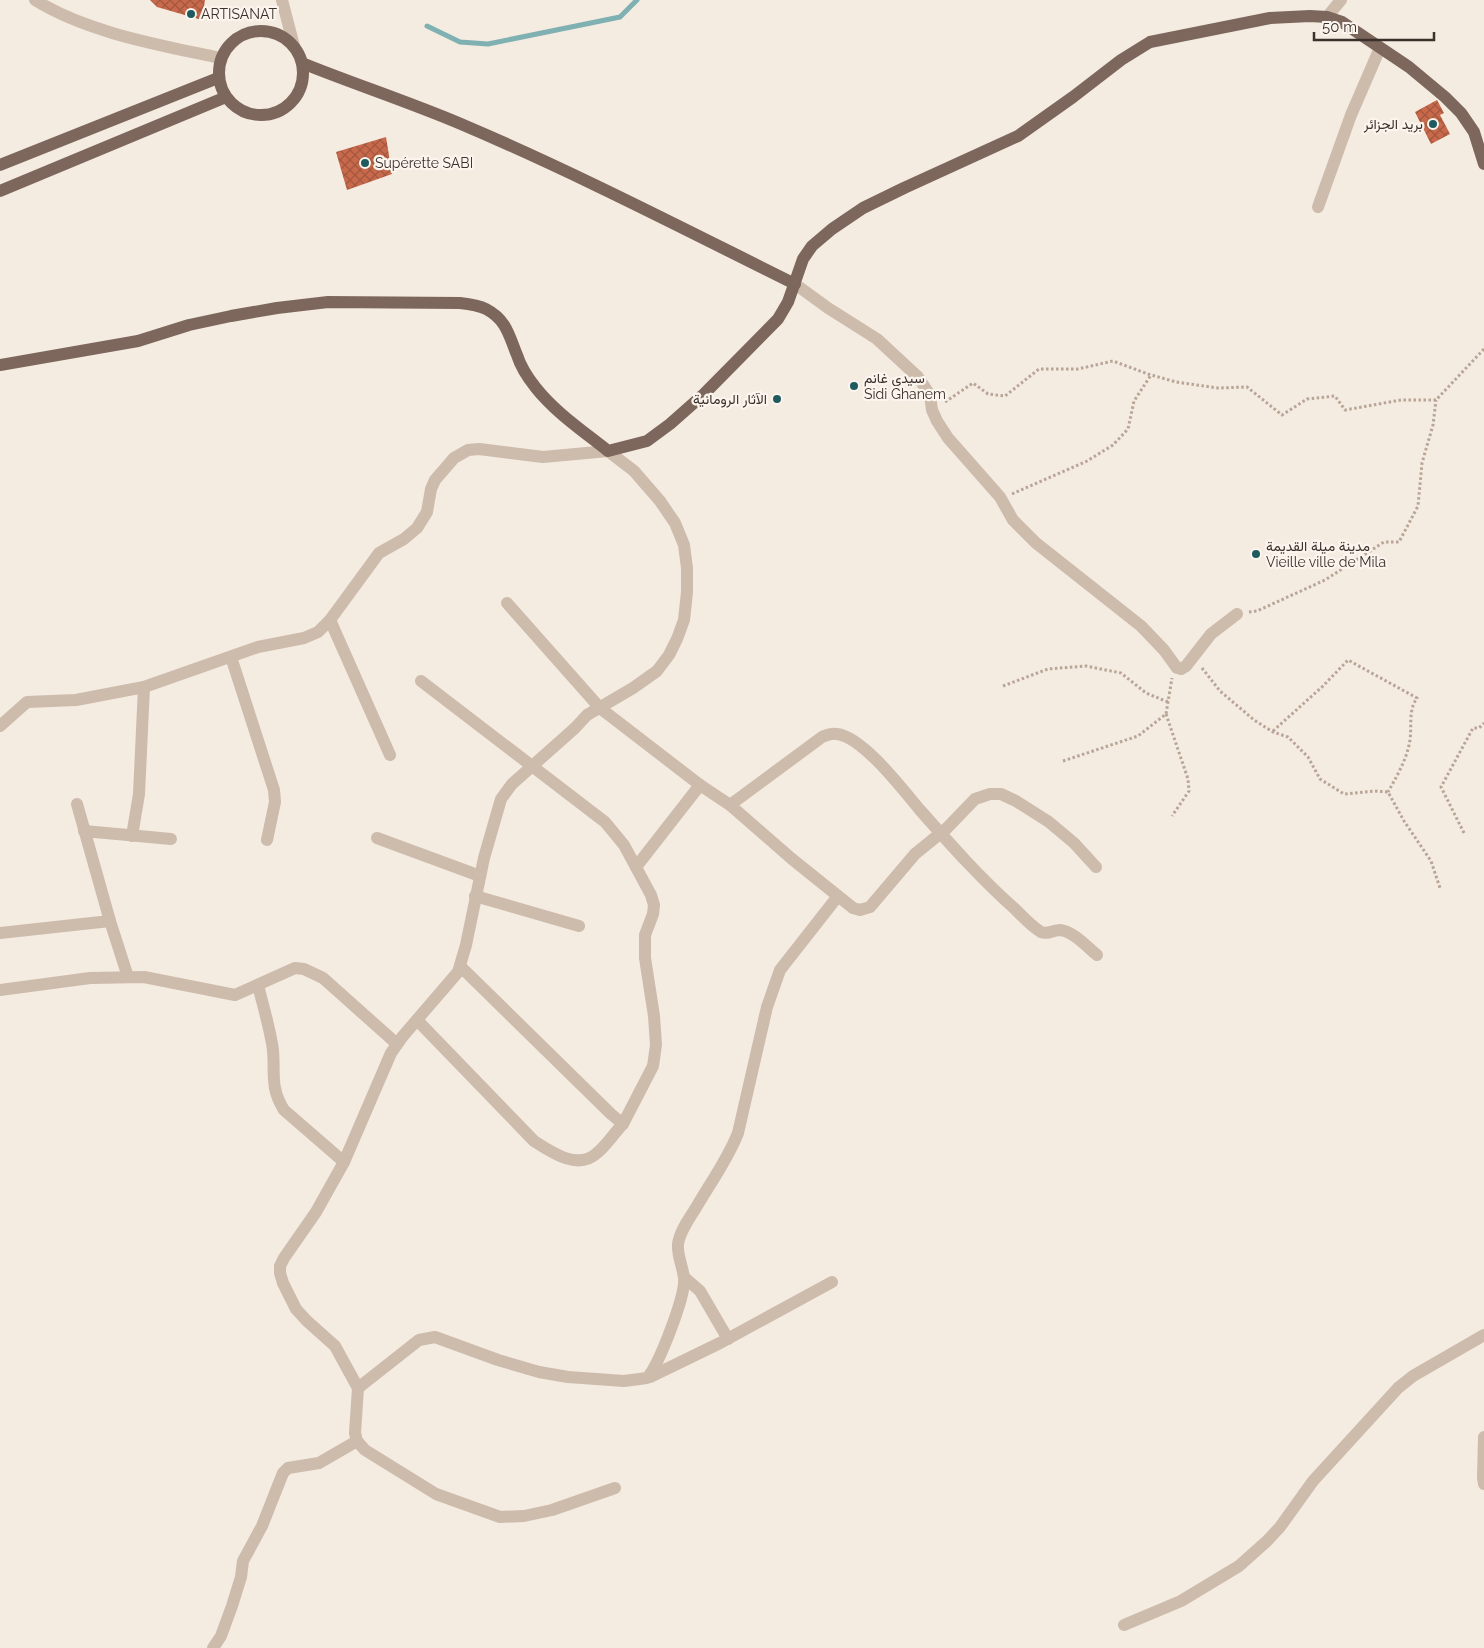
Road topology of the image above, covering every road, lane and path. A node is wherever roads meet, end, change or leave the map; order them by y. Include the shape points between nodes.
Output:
1 (35, 0) edge
2 (282, 0) edge
3 (1341, 0) edge
4 (1327, 17) junction
5 (294, 46) junction
6 (1380, 48) junction
7 (220, 58) junction
8 (302, 63) junction
9 (218, 78) junction
10 (226, 97) junction
11 (1484, 164) edge
12 (0, 165) edge
13 (0, 191) edge
14 (1318, 207) dead end
15 (795, 284) junction
16 (1483, 352) edge
17 (0, 365) edge
18 (1152, 375) junction
19 (1436, 400) junction
20 (932, 410) junction
21 (608, 450) junction
22 (1001, 499) junction
23 (506, 603) dead end
24 (1237, 614) joint
25 (330, 620) junction
26 (231, 657) junction
27 (1194, 657) junction
28 (1175, 666) junction
29 (421, 681) dead end
30 (1003, 686) dead end
31 (144, 687) junction
32 (1168, 702) junction
33 (600, 708) junction
34 (1166, 714) junction
35 (1484, 723) edge
36 (0, 726) edge
37 (1272, 732) junction
38 (390, 755) dead end
39 (1063, 761) dead end
40 (532, 765) junction
41 (700, 785) junction
42 (1388, 792) junction
43 (77, 804) dead end
44 (730, 805) junction
45 (1172, 816) dead end
46 (84, 832) junction
47 (940, 833) junction
48 (1464, 833) dead end
49 (132, 836) junction
50 (377, 838) dead end
51 (171, 839) dead end
52 (267, 840) dead end
53 (636, 867) junction
54 (1096, 867) dead end
55 (480, 876) junction
56 (1440, 888) dead end
57 (475, 896) junction
58 (838, 896) junction
59 (110, 921) junction
60 (579, 926) dead end
61 (0, 933) edge
62 (1097, 955) dead end
63 (460, 966) junction
64 (128, 977) junction
65 (258, 984) junction
66 (0, 990) edge
67 (417, 1020) junction
68 (397, 1044) junction
69 (623, 1124) junction
70 (344, 1162) junction
71 (684, 1278) junction
72 (832, 1282) dead end
73 (1484, 1335) edge
74 (728, 1339) junction
75 (648, 1378) junction
76 (358, 1388) junction
77 (1484, 1437) edge
78 (357, 1441) junction
79 (1484, 1484) edge
80 (614, 1488) dead end
81 (1124, 1626) dead end
82 (213, 1648) edge

1 - 7 street via 107,32
2 - 5 street
3 - 4 street
4 - 6 main road via 1342,22
4 - 15 main road via 1270,18 1150,42 1018,136 863,208 832,229 812,246 803,259
5 - 7 main road via 280,35 263,30 245,32 230,42
5 - 8 main road
6 - 11 main road via 1409,67 1461,113 1474,132
6 - 14 street via 1351,114
7 - 9 main road
8 - 10 main road via 303,81 285,108 270,114 253,115
8 - 15 main road via 461,124 599,187
9 - 10 main road
9 - 12 main road
10 - 13 main road
15 - 20 street via 898,357 930,395
15 - 21 main road via 778,319 704,394 647,441
16 - 19 path
17 - 21 main road via 138,342 214,320 277,308 328,302 460,303 478,306 499,318 508,329 521,365 536,388 556,411
18 - 19 path via 1218,388 1247,387 1282,415 1307,399 1335,396 1345,410 1401,400
18 - 20 path via 1113,361 1078,369 1039,369 1005,396 988,394 974,383
18 - 22 path via 1134,401 1128,429 1113,444 1087,461
19 - 24 path via 1422,463 1418,506 1399,542 1384,542 1325,580 1257,612
20 - 22 street via 948,438
21 - 25 street via 543,457 479,449 468,450 454,458 435,480 422,522 404,539 379,553
21 - 33 street via 634,471 675,522 684,545 687,592 684,620 677,639 657,671
22 - 28 street via 1013,520 1036,544 1141,626
23 - 33 street
24 - 27 street via 1211,634
25 - 26 street via 318,632 304,638 258,647
25 - 38 street
26 - 31 street
26 - 52 street via 274,790 275,802
27 - 28 street via 1184,668
27 - 37 path via 1220,690
28 - 32 path
29 - 40 street
30 - 32 path via 1048,669 1086,666 1121,673 1146,693
31 - 36 street via 76,700 27,702
31 - 49 street via 138,794
32 - 34 path
33 - 40 street via 587,715
33 - 41 street
34 - 39 path via 1138,736
34 - 45 path via 1189,791
35 - 48 path via 1473,728 1440,787
37 - 42 path via 1288,737 1308,757 1320,779 1344,794
37 - 42 path via 1348,660 1397,685 1417,698 1411,706 1410,740 1405,759
40 - 53 street via 613,830
40 - 55 street via 501,799
41 - 44 street
41 - 53 street
42 - 56 path via 1431,861
43 - 46 street
44 - 47 street via 822,737 839,734 850,738 875,758
44 - 58 street
46 - 49 street
46 - 59 street
47 - 54 street via 975,799 1001,794 1049,822
47 - 58 street via 915,854 870,907 853,908
47 - 62 street via 1002,898 1042,932 1068,932
49 - 51 street
50 - 55 street
53 - 69 street via 654,905 645,935 645,958 656,1045 653,1066
55 - 57 street
57 - 60 street
57 - 63 street
58 - 71 street via 780,970 767,1007 738,1132 731,1150 684,1226 678,1244
59 - 61 street
59 - 64 street
63 - 67 street
63 - 69 street
64 - 65 street via 144,977 235,995
64 - 66 street via 90,978
65 - 68 street via 295,968 304,968 323,978
65 - 70 street via 272,1049 277,1100 284,1110
67 - 68 street
67 - 69 street via 534,1141 556,1155 585,1160 596,1154
68 - 70 street
70 - 76 street via 316,1212 284,1258 280,1273 296,1308 335,1346
71 - 74 street via 700,1291
71 - 75 street via 683,1292 657,1364
72 - 74 street
73 - 81 street via 1398,1388 1313,1481 1280,1527 1239,1566 1181,1601
74 - 75 street
75 - 76 street via 624,1381 539,1372 435,1337 419,1340
76 - 78 street
77 - 79 street
78 - 80 street via 365,1450 436,1494 500,1517 552,1510
78 - 82 street via 319,1463 288,1468 283,1473 262,1526 243,1561 232,1606

